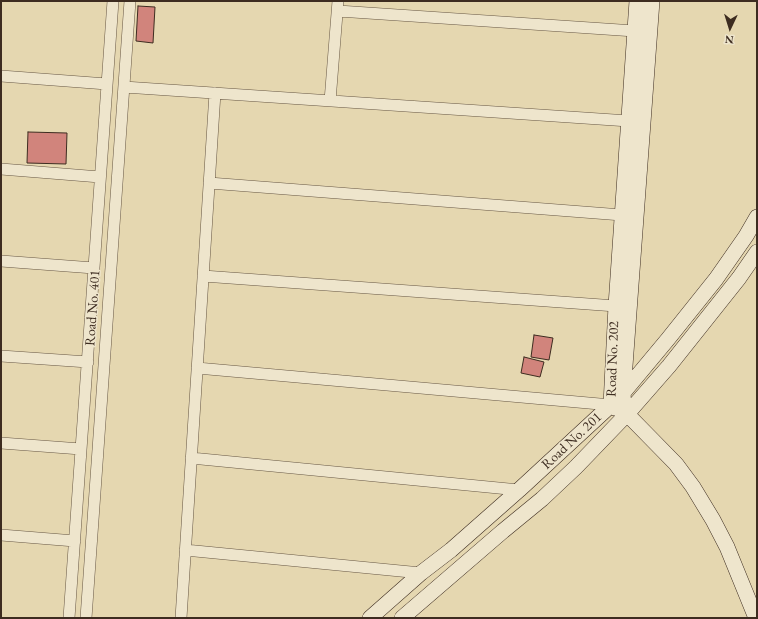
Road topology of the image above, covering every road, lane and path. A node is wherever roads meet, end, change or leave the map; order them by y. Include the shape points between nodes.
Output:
1 (113, 1) edge
2 (130, 1) edge
3 (637, 1) edge
4 (652, 1) edge
5 (338, 6) edge
6 (635, 32) junction
7 (1, 76) edge
8 (107, 84) junction
9 (124, 87) junction
10 (215, 93) junction
11 (330, 101) junction
12 (629, 122) junction
13 (1, 169) edge
14 (100, 177) junction
15 (209, 184) junction
16 (622, 215) junction
17 (757, 217) edge
18 (757, 252) edge
19 (1, 261) edge
20 (94, 268) junction
21 (203, 276) junction
22 (616, 306) junction
23 (1, 356) edge
24 (88, 362) junction
25 (197, 368) junction
26 (623, 393) junction
27 (612, 405) junction
28 (626, 414) junction
29 (1, 443) edge
30 (81, 449) junction
31 (191, 458) junction
32 (519, 490) junction
33 (1, 535) edge
34 (75, 541) junction
35 (185, 550) junction
36 (422, 573) junction
37 (69, 618) edge
38 (86, 618) edge
39 (181, 618) edge
40 (370, 618) edge
41 (402, 618) edge
42 (756, 618) edge

1 - 8 street, Road No. 401
2 - 9 street, Road No. 401
3 - 6 street, Road No. 202
4 - 26 street, Road No. 202
5 - 6 street
5 - 11 street
6 - 12 street, Road No. 202
7 - 8 street
8 - 14 street, Road No. 401
9 - 10 street
9 - 38 street, Road No. 401
10 - 11 street
10 - 15 street
11 - 12 street
12 - 16 street, Road No. 202
13 - 14 street
14 - 20 street, Road No. 401
15 - 16 street
15 - 21 street
16 - 22 street, Road No. 202
17 - 26 street, Road No. 201 via 716,279
18 - 28 street, Road No. 201 via 669,366
19 - 20 street
20 - 24 street, Road No. 401
21 - 22 street
21 - 25 street
22 - 27 street, Road No. 202
23 - 24 street
24 - 30 street, Road No. 401
25 - 27 street
25 - 31 street
26 - 27 street, Road No. 201
26 - 28 street, Road No. 202
27 - 28 street, Road No. 202
27 - 32 street, Road No. 201
28 - 41 street, Road No. 201 via 542,499
28 - 42 street via 676,464 693,487 727,547
29 - 30 street
30 - 34 street, Road No. 401
31 - 32 street
31 - 35 street
32 - 36 street, Road No. 201
33 - 34 street
34 - 37 street, Road No. 401
35 - 36 street
35 - 39 street
36 - 40 street, Road No. 201

